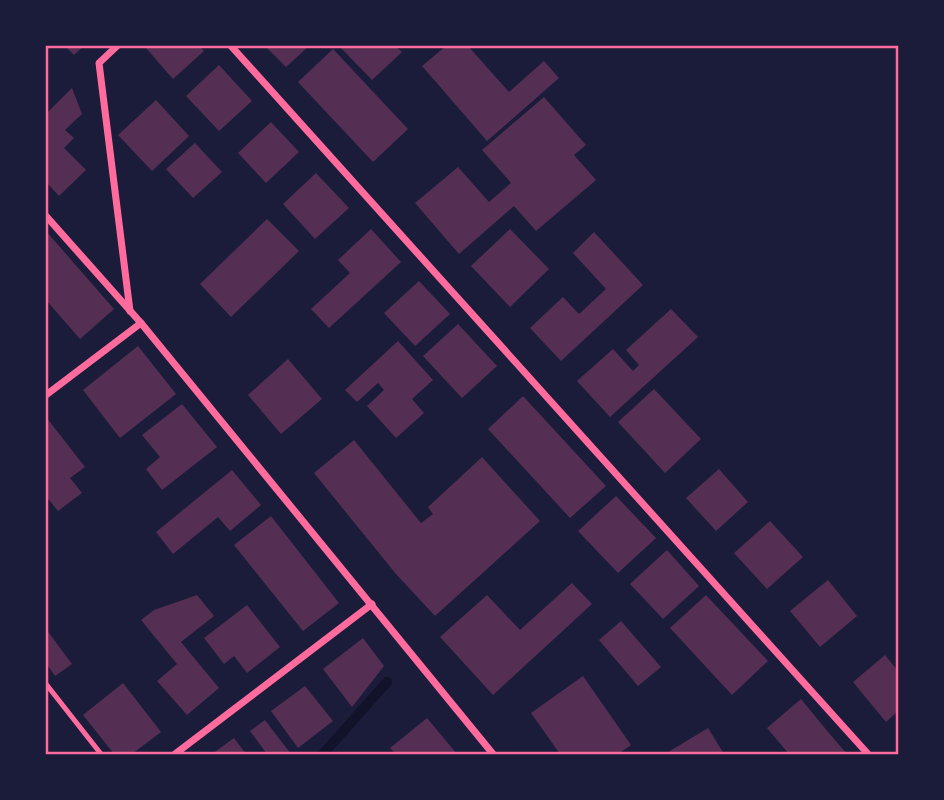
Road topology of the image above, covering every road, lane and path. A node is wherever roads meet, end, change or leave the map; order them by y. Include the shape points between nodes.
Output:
1 (117, 46) edge
2 (232, 46) edge
3 (46, 216) edge
4 (131, 311) junction
5 (141, 323) junction
6 (46, 395) edge
7 (372, 604) junction
8 (46, 684) edge
9 (101, 754) edge
10 (175, 754) edge
11 (492, 754) edge
12 (868, 754) edge

1 - 4 street via 99,63
2 - 12 street
3 - 4 street
4 - 5 street
5 - 6 street
5 - 7 street
7 - 10 street
7 - 11 street
8 - 9 lane

